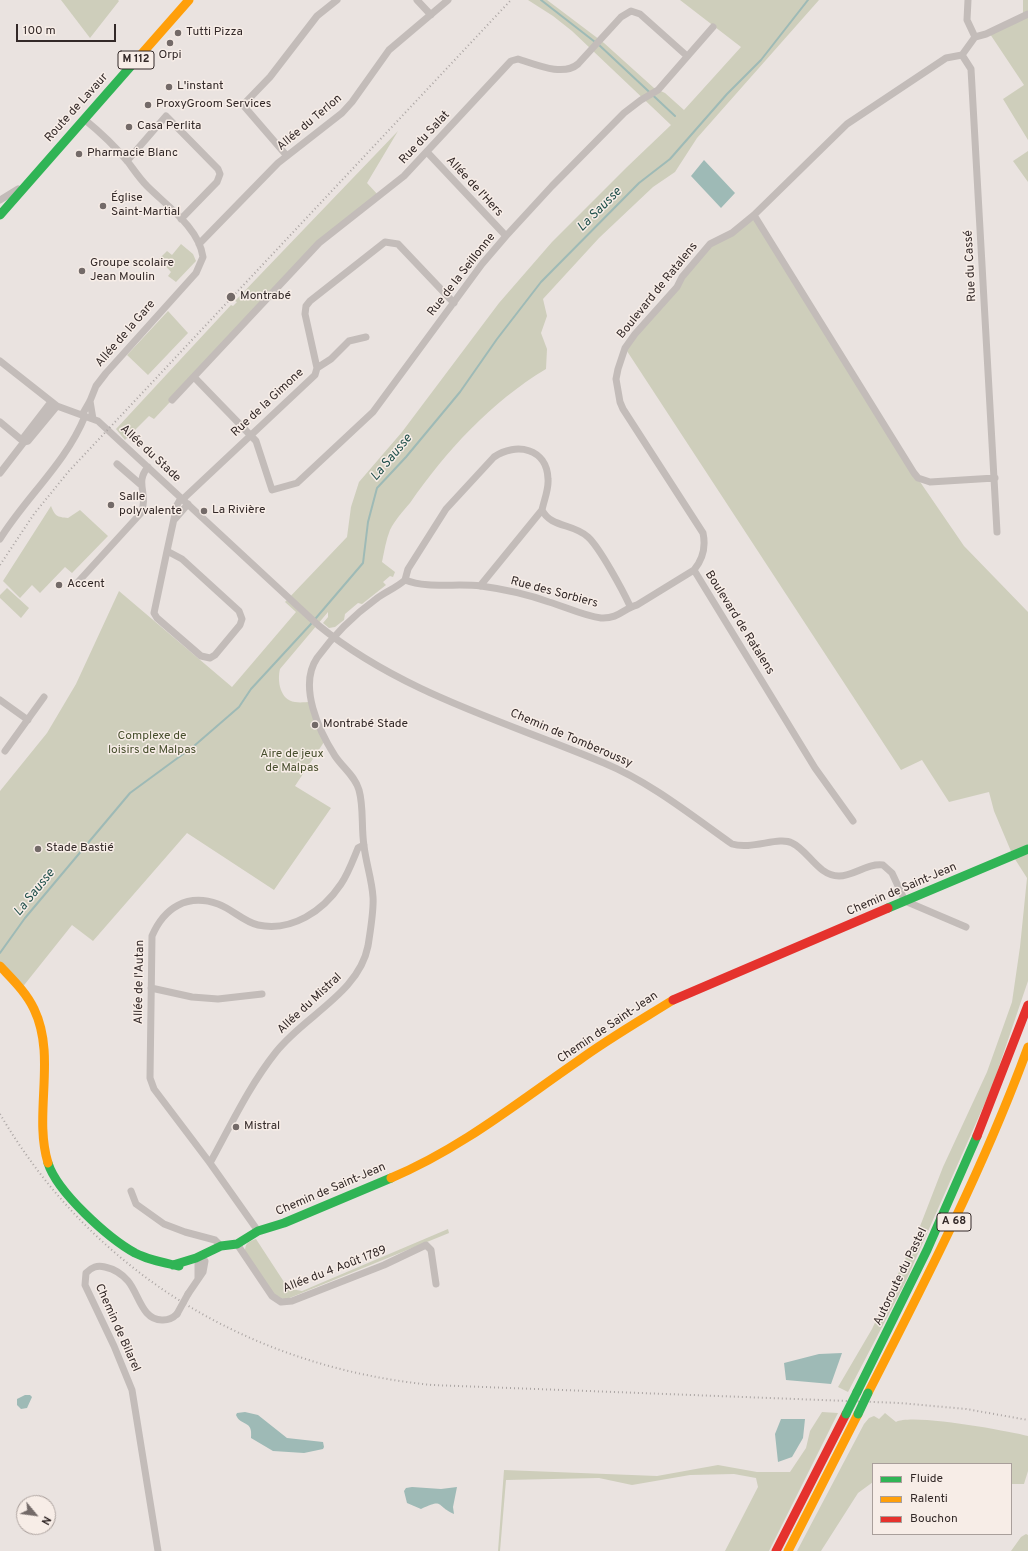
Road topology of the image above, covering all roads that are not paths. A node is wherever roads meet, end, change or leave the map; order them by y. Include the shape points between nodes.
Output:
1 (189, 0) edge
2 (337, 0) edge
3 (417, 0) edge
4 (448, 0) edge
5 (968, 0) edge
6 (1028, 14) edge
7 (431, 15) junction
8 (713, 27) dead end
9 (975, 37) junction
10 (962, 54) junction
11 (688, 56) junction
12 (84, 119) junction
13 (427, 152) junction
14 (287, 156) junction
15 (127, 161) junction
16 (25, 185) junction
17 (0, 200) edge
18 (0, 214) edge
19 (754, 214) junction
20 (181, 220) junction
21 (506, 236) junction
22 (199, 244) junction
23 (454, 302) junction
24 (366, 337) dead end
25 (0, 361) edge
26 (317, 368) junction
27 (194, 377) junction
28 (172, 400) dead end
29 (90, 401) junction
30 (54, 404) junction
31 (84, 416) junction
32 (93, 419) junction
33 (0, 422) edge
34 (250, 436) junction
35 (24, 442) junction
36 (117, 464) dead end
37 (148, 467) junction
38 (0, 473) edge
39 (995, 478) junction
40 (140, 484) junction
41 (184, 500) junction
42 (542, 510) junction
43 (998, 532) dead end
44 (0, 540) edge
45 (167, 551) junction
46 (694, 570) junction
47 (405, 580) junction
48 (78, 582) dead end
49 (480, 586) junction
50 (630, 606) junction
51 (335, 638) junction
52 (44, 697) dead end
53 (0, 700) edge
54 (28, 720) junction
55 (5, 751) dead end
56 (853, 821) dead end
57 (364, 845) junction
58 (1027, 850) edge
59 (905, 901) junction
60 (966, 927) dead end
61 (0, 966) edge
62 (151, 988) junction
63 (262, 994) dead end
64 (1028, 1005) edge
65 (1028, 1047) edge
66 (210, 1163) junction
67 (131, 1191) dead end
68 (258, 1232) junction
69 (237, 1244) junction
70 (218, 1248) junction
71 (200, 1259) junction
72 (436, 1284) dead end
73 (158, 1551) edge
74 (776, 1551) edge
75 (788, 1551) edge

1 - 12 main road, Route de Lavaur / M 112
2 - 14 street via 317,16 290,54 243,105
3 - 7 street
4 - 7 street, Allée du Terlon
5 - 9 street via 968,20
6 - 9 street
7 - 14 street, Allée du Terlon via 390,50 342,113
8 - 11 street, Rue de la Seillonne
9 - 10 street
10 - 19 street, Boulevard de Ratalens via 946,58 848,124
10 - 39 street, Rue du Cassé via 971,69
11 - 13 street, Rue du Salat via 636,12 624,14 574,67 566,70 518,59 511,61
11 - 21 street, Rue de la Seillonne via 658,90 624,113
12 - 15 street
12 - 16 main road, Route de Lavaur / M 112
13 - 21 street, Allée de l'Hers
13 - 27 street, Rue du Salat via 404,176 319,243
14 - 22 street, Allée du Terlon
15 - 20 street via 147,186
15 - 20 street via 166,116 218,169 220,174 217,182
16 - 17 street
16 - 18 main road, Route de Lavaur / M 112
19 - 39 street via 918,478 930,482
19 - 46 street, Boulevard de Ratalens via 732,233 710,244 682,277 677,287 625,348 616,379 623,409 702,534 704,550
20 - 22 street
21 - 23 street, Rue de la Seillonne
22 - 29 street, Allée de la Gare via 203,257 196,273 114,363 96,386
23 - 26 street, Rue de la Gimone via 398,244 385,242 306,306 305,314
23 - 34 street, Rue de la Seillonne via 373,412 297,483 272,490 256,441
24 - 26 street via 349,341 331,359
25 - 30 street, Allée du Stade
26 - 34 street, Rue de la Gimone via 314,375
27 - 28 street, Rue du Salat
27 - 34 street
29 - 31 street, Allée de la Gare
29 - 32 street
30 - 31 street, Allée du Stade
30 - 35 street via 28,441
31 - 32 street, Allée du Stade
31 - 44 street, Allée de la Gare via 64,455
32 - 37 street, Allée du Stade
33 - 35 street
34 - 41 street, Rue de la Gimone
35 - 38 street
36 - 40 street
37 - 40 street via 142,475
37 - 41 street, Allée du Stade
39 - 43 street, Rue du Cassé
40 - 48 street via 145,500 141,513
41 - 45 street, Rue de la Gimone via 174,521
41 - 51 street, Allée du Stade
42 - 47 street via 548,480 541,459 528,450 511,448 502,451 485,465 446,509 408,569
42 - 49 street
42 - 50 street via 549,520 573,528 589,538
45 - 45 street via 154,613 201,656 210,658 240,625 239,611 182,559
46 - 50 street, Rue des Sorbiers via 637,605
46 - 56 street, Boulevard de Ratalens via 815,768
47 - 49 street, Rue des Sorbiers via 416,584
47 - 51 street via 364,608
49 - 50 street, Rue des Sorbiers via 535,597 602,618 617,616
51 - 57 street via 312,668 310,696 334,753 359,788
51 - 59 street, Chemin de Tomberoussy via 369,661 419,688 605,763 639,780 732,844 741,847 792,842 826,872 838,876 869,866 883,865 892,873
52 - 54 street
53 - 54 street
54 - 55 street
57 - 62 street, Allée de l'Autan via 358,848 342,883 334,894 316,911 296,923 266,927 256,925 218,904 200,900 183,903 168,911 156,926 152,936
57 - 66 street, Allée du Mistral via 374,899 368,947 361,964 342,992 296,1030 276,1051 252,1085
58 - 59 main road, Chemin de Saint-Jean
59 - 60 street
59 - 68 main road, Chemin de Saint-Jean via 678,997 580,1059 469,1138 422,1165
61 - 71 main road via 27,997 38,1022 42,1046 44,1146 53,1173 70,1196 92,1218 125,1247 145,1259 187,1266
62 - 63 street via 192,997 218,999
62 - 66 street, Allée de l'Autan via 150,1078 154,1089
64 - 74 main road, Autoroute du Pastel / A 68, bridge via 991,1108 931,1243
65 - 75 main road, Autoroute du Pastel / A 68, bridge via 977,1174
66 - 68 street, Allée de l'Autan
67 - 70 street via 136,1204 164,1224 215,1240
68 - 69 main road, Chemin de Saint-Jean
69 - 70 main road, Chemin de Saint-Jean
69 - 72 street, Allée du 4 Août 1789 via 272,1296 281,1302 292,1301 384,1265 426,1245 431,1250
70 - 71 main road
71 - 73 street, Chemin de Bilarel, bridge via 198,1279 177,1314 165,1320 157,1320 150,1316 128,1280 113,1269 94,1266 86,1273 85,1285 132,1390

